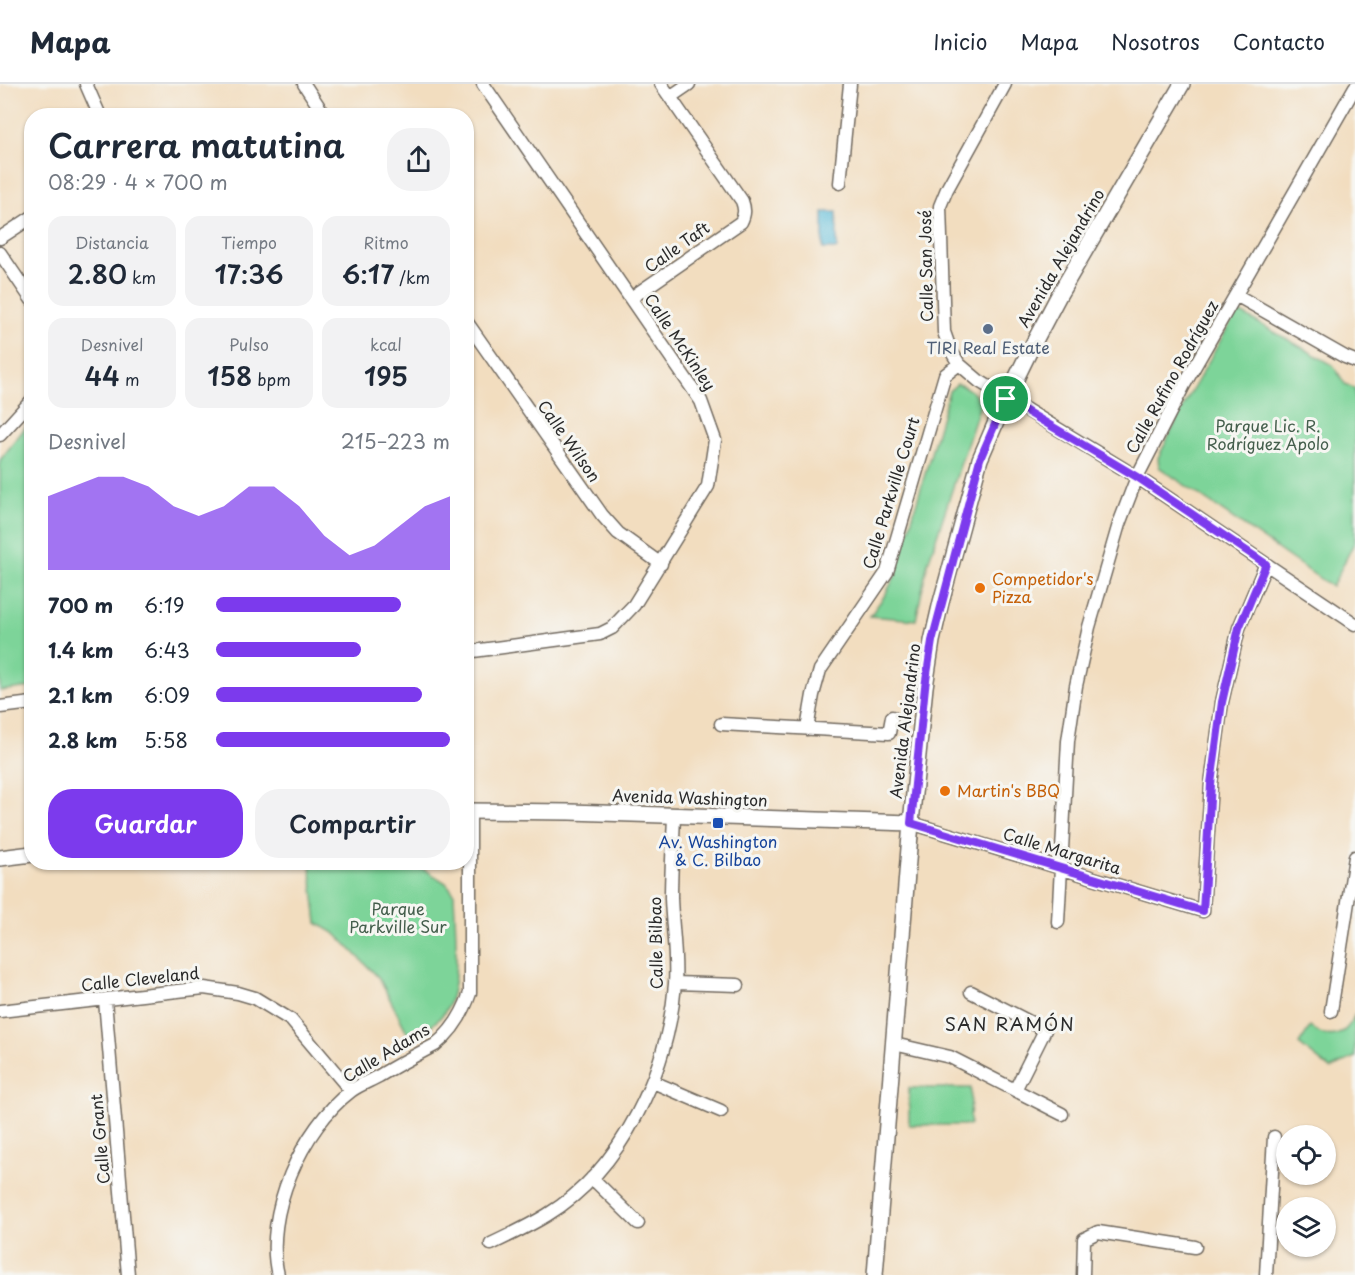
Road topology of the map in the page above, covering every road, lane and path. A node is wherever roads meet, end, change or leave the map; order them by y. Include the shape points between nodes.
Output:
1 (86, 84) edge
2 (304, 84) edge
3 (483, 84) edge
4 (661, 84) edge
5 (689, 84) edge
6 (850, 84) edge
7 (1005, 84) edge
8 (1182, 84) edge
9 (1355, 87) edge
10 (670, 98) junction
11 (96, 108) edge
12 (320, 108) edge
13 (840, 183) dead end
14 (24, 222) edge
15 (0, 238) edge
16 (0, 253) edge
17 (24, 288) edge
18 (1236, 295) junction
19 (631, 298) junction
20 (474, 332) edge
21 (1355, 361) edge
22 (959, 364) junction
23 (1006, 399) junction
24 (24, 409) edge
25 (0, 435) edge
26 (1137, 477) junction
27 (661, 564) junction
28 (1266, 564) junction
29 (1355, 624) edge
30 (474, 651) edge
31 (24, 704) edge
32 (0, 707) edge
33 (892, 717) dead end
34 (721, 724) dead end
35 (807, 729) junction
36 (474, 811) edge
37 (674, 816) junction
38 (911, 823) junction
39 (24, 855) edge
40 (1355, 857) edge
41 (0, 858) edge
42 (1062, 868) junction
43 (468, 870) edge
44 (1058, 922) dead end
45 (675, 983) junction
46 (738, 985) dead end
47 (971, 992) dead end
48 (105, 1000) junction
49 (0, 1011) edge
50 (1332, 1011) dead end
51 (894, 1044) junction
52 (653, 1082) junction
53 (1015, 1090) junction
54 (351, 1091) junction
55 (721, 1111) dead end
56 (1062, 1114) dead end
57 (1274, 1137) dead end
58 (592, 1178) junction
59 (638, 1223) dead end
60 (491, 1244) dead end
61 (1195, 1247) dead end
62 (128, 1275) edge
63 (278, 1275) edge
64 (875, 1275) edge
65 (1083, 1275) edge
66 (1266, 1275) edge

1 - 11 street
2 - 12 street
3 - 19 street, Calle McKinley
4 - 10 street
5 - 10 street
6 - 13 street
7 - 22 street, Calle San José via 940,206 944,332
8 - 23 street, Avenida Alejandrino via 1059,295
9 - 18 street, Calle Rufino Rodríguez
10 - 19 street, Calle Taft via 741,201 744,216 741,222
14 - 15 street
16 - 17 street
18 - 21 street
18 - 26 street, Calle Rufino Rodríguez
19 - 27 street, Calle McKinley via 701,401 715,440 708,486
20 - 27 street, Calle Wilson via 602,515 618,533
22 - 23 street, Calle San José
22 - 35 street, Calle Parkville Court via 945,375 887,572 820,670
23 - 26 street, Calle San José
23 - 38 street, Avenida Alejandrino via 980,459 932,641
24 - 25 street
26 - 28 street, Calle San José
26 - 42 street, Calle Rufino Rodríguez via 1105,566 1076,686 1068,741
27 - 30 street, Calle McKinley via 634,605 612,628 600,634
28 - 29 street, Calle San José
28 - 42 street, Calle Margarita via 1239,628 1222,702 1211,784 1203,911
31 - 32 street
33 - 35 street via 889,733
34 - 35 street
36 - 37 street, Avenida Washington
37 - 38 street, Avenida Washington
37 - 45 street, Calle Bilbao via 671,895
38 - 42 street, Calle Margarita
38 - 51 street, Avenida Alejandrino
39 - 41 street
40 - 50 street
42 - 44 street, Calle Rufino Rodríguez
43 - 54 street, Calle Adams via 470,993 461,1015 435,1045
45 - 46 street
45 - 52 street, Calle Bilbao via 664,1051
47 - 53 street via 1045,1030
48 - 49 street, Calle Cleveland
48 - 54 street, Calle Cleveland via 204,988 255,998 291,1020
48 - 62 street, Calle Grant
51 - 53 street via 950,1057
51 - 64 street, Avenida Alejandrino
52 - 55 street
52 - 58 street, Calle Bilbao via 631,1127
53 - 56 street
54 - 63 street, Calle Adams via 318,1127 284,1188 274,1241
57 - 66 street
58 - 59 street
58 - 60 street, Calle Bilbao via 548,1215
61 - 65 street via 1098,1232 1084,1239

